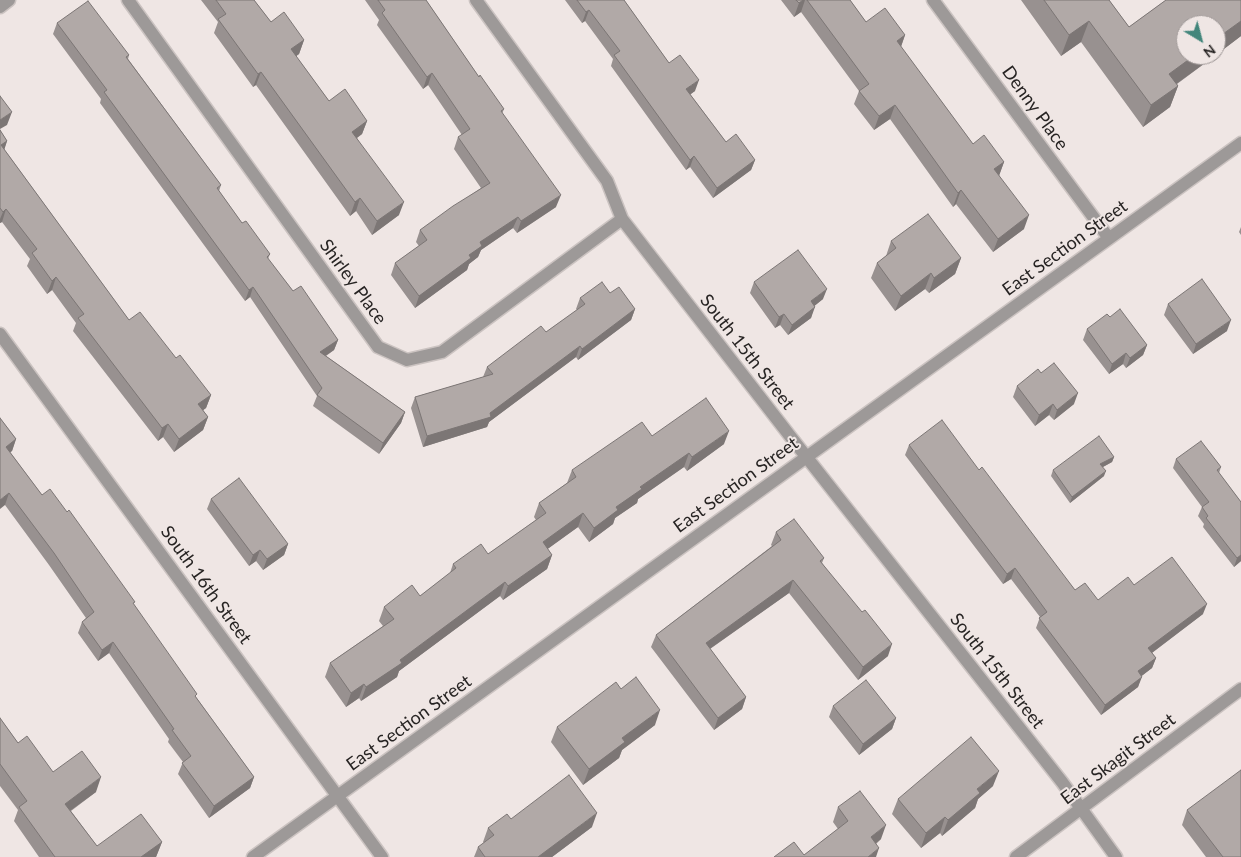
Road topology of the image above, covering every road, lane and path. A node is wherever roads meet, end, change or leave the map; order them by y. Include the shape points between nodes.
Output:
1 (9, 0) edge
2 (128, 0) edge
3 (476, 0) edge
4 (933, 0) edge
5 (0, 7) edge
6 (1241, 143) edge
7 (622, 219) junction
8 (1108, 238) junction
9 (0, 334) edge
10 (806, 456) junction
11 (1241, 689) edge
12 (338, 797) junction
13 (1081, 809) junction
14 (253, 857) edge
15 (382, 857) edge
16 (1016, 857) edge
17 (1116, 857) edge

1 - 5 street
2 - 7 street, Shirley Place via 378,347 407,360 442,352
3 - 7 street, South 15th Street via 607,181
4 - 8 street, Denny Place
6 - 8 street, East Section Street
7 - 10 street, South 15th Street
8 - 10 street, East Section Street
9 - 12 street, South 16th Street
10 - 12 street, East Section Street
10 - 13 street, South 15th Street
11 - 13 street, East Skagit Street
12 - 14 street, East Section Street
12 - 15 street, South 16th Street
13 - 16 street, East Skagit Street
13 - 17 street, South 15th Street

